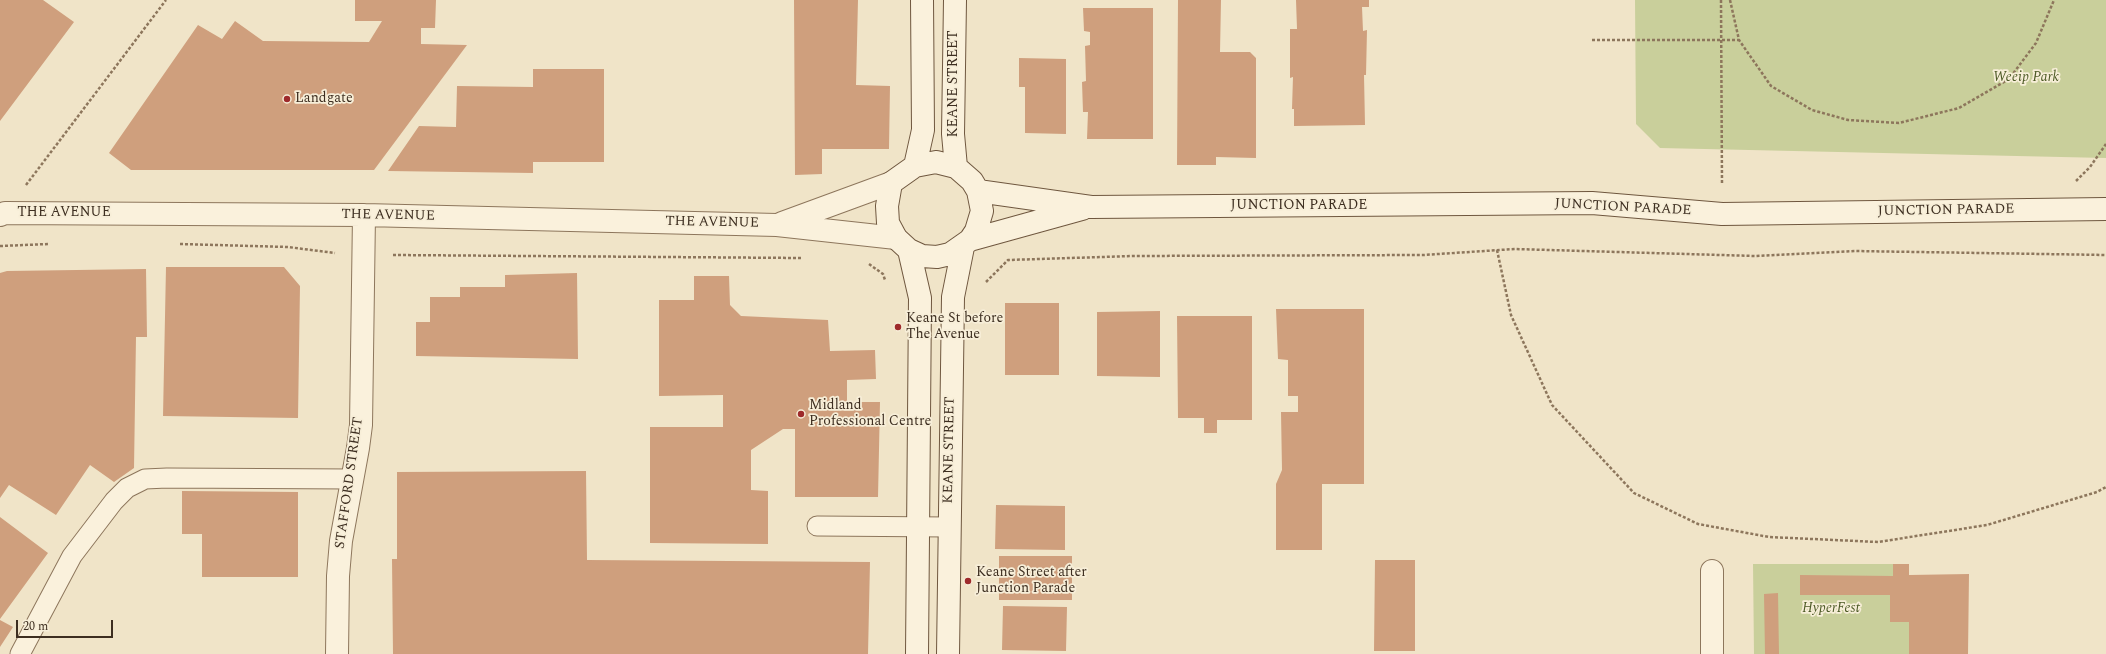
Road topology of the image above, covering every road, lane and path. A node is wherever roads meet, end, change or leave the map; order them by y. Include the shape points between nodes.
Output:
1 (166, 0) edge
2 (922, 0) edge
3 (955, 0) edge
4 (1721, 0) edge
5 (1730, 0) edge
6 (2054, 0) edge
7 (1592, 40) dead end
8 (1722, 40) junction
9 (1740, 40) junction
10 (2106, 144) edge
11 (915, 166) junction
12 (956, 167) junction
13 (891, 183) junction
14 (1722, 189) dead end
15 (978, 190) junction
16 (1091, 207) junction
17 (2047, 209) junction
18 (2106, 209) edge
19 (2, 214) edge
20 (364, 215) junction
21 (777, 225) junction
22 (53, 243) dead end
23 (178, 244) dead end
24 (903, 244) junction
25 (967, 244) junction
26 (0, 246) edge
27 (1497, 250) junction
28 (393, 255) dead end
29 (2106, 255) edge
30 (342, 256) dead end
31 (806, 258) dead end
32 (865, 261) dead end
33 (955, 288) junction
34 (917, 289) junction
35 (352, 479) junction
36 (2106, 487) edge
37 (817, 526) dead end
38 (918, 526) junction
39 (949, 527) junction
40 (1712, 571) dead end
41 (20, 654) edge
42 (337, 654) edge
43 (917, 654) edge
44 (948, 654) edge
45 (1712, 654) edge

1 - 19 path
2 - 11 street via 923,130
3 - 12 street, KEANE STREET via 953,134
4 - 8 path
5 - 9 path
6 - 9 path via 2036,43 2009,79 1959,108 1899,123 1848,120 1812,110 1771,86
7 - 8 path
8 - 9 path
8 - 14 path
10 - 17 path via 2090,167
11 - 12 street via 936,162
11 - 13 street
12 - 15 street
13 - 21 street, THE AVENUE
13 - 24 street via 887,206 888,223
15 - 16 street, JUNCTION PARADE
15 - 25 street via 982,212 978,226
16 - 17 street, JUNCTION PARADE via 1592,203 1722,214
16 - 25 street, JUNCTION PARADE
17 - 18 street, JUNCTION PARADE
19 - 20 street, THE AVENUE
20 - 21 street, THE AVENUE
20 - 35 street, STAFFORD STREET via 360,425
21 - 24 street, THE AVENUE
22 - 26 path
23 - 30 path via 288,248 329,252
24 - 25 street via 922,256 937,257 950,254
24 - 34 street
25 - 33 street, KEANE STREET
27 - 29 path via 1755,256 1855,251
27 - 33 path via 1423,255 1133,256 1008,260 981,287
27 - 36 path via 1511,315 1552,405 1634,493 1698,524 1769,538 1878,542 1987,525 2097,492
28 - 31 path
32 - 34 path via 882,274 890,290
33 - 39 street, KEANE STREET
34 - 38 street via 920,298
35 - 41 lane via 167,478 145,479 127,488 72,556
35 - 42 street, STAFFORD STREET via 341,541
37 - 38 lane
38 - 39 lane
38 - 43 street
39 - 44 street, KEANE STREET
40 - 45 street

